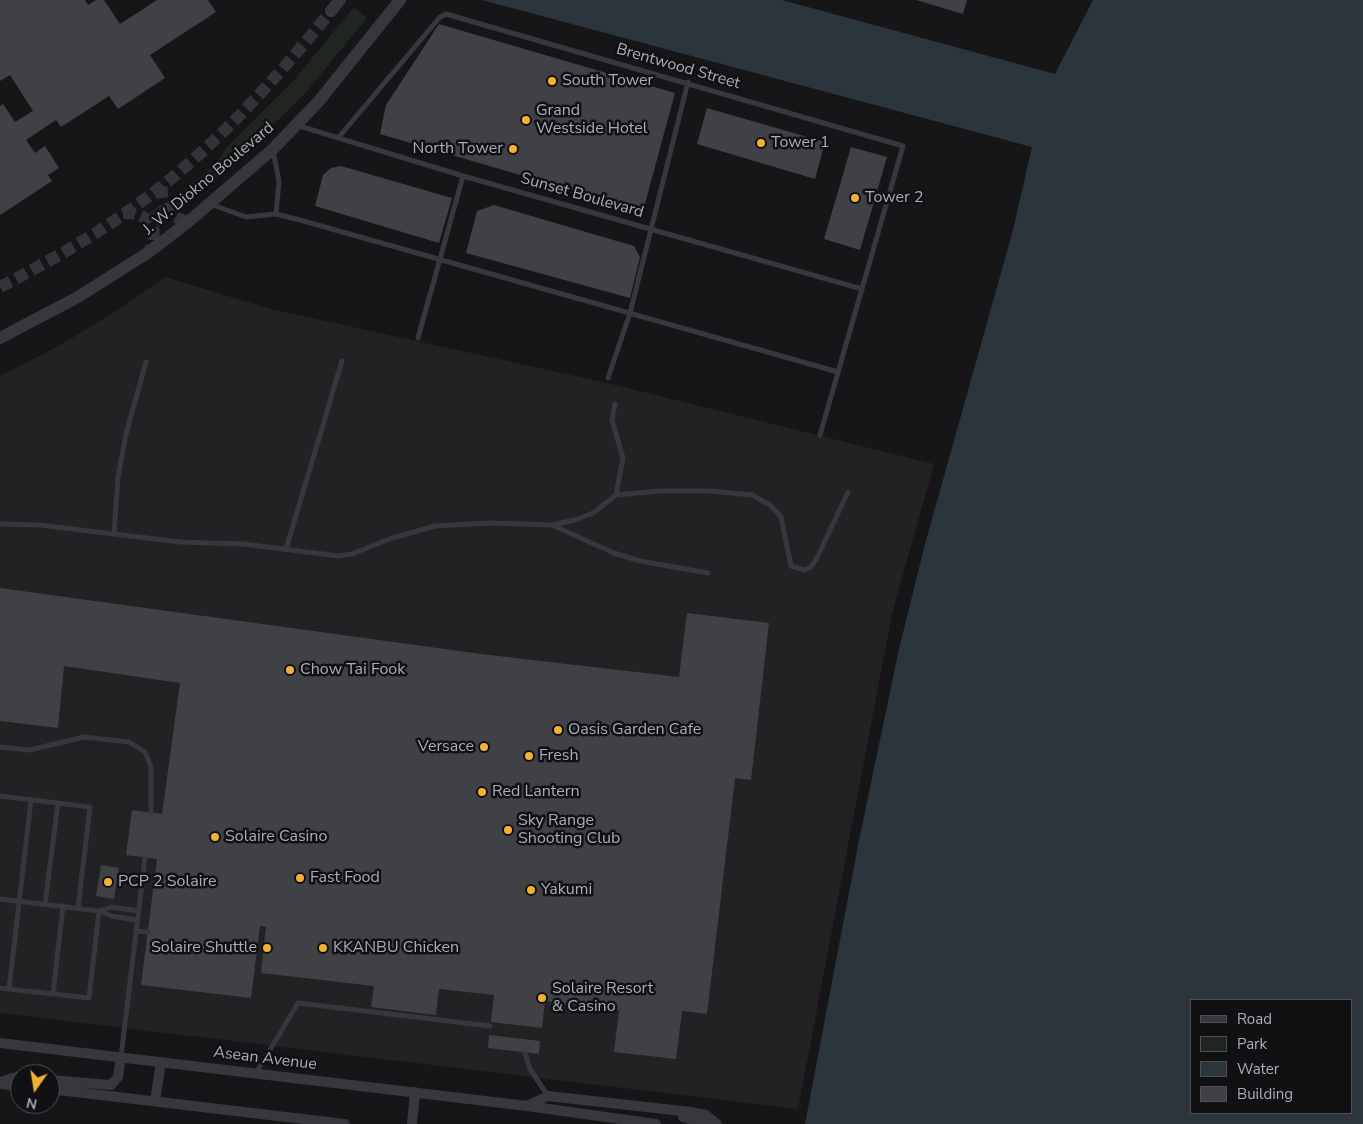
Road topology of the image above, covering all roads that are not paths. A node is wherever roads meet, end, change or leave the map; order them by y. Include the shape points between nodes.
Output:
1 (340, 0) edge
2 (400, 0) edge
3 (331, 11) tunnel mouth
4 (688, 82) junction
5 (296, 125) junction
6 (338, 138) junction
7 (272, 149) junction
8 (463, 176) junction
9 (210, 204) junction
10 (276, 214) junction
11 (651, 228) junction
12 (440, 261) junction
13 (862, 289) junction
14 (630, 313) junction
15 (0, 338) edge
16 (418, 338) dead end
17 (146, 362) dead end
18 (342, 362) dead end
19 (838, 372) junction
20 (608, 378) dead end
21 (615, 404) dead end
22 (820, 435) dead end
23 (848, 492) dead end
24 (616, 495) junction
25 (0, 524) edge
26 (552, 525) junction
27 (114, 534) junction
28 (286, 549) junction
29 (708, 573) dead end
30 (0, 747) edge
31 (0, 796) edge
32 (31, 800) junction
33 (58, 803) junction
34 (151, 813) dead end
35 (145, 858) dead end
36 (0, 899) edge
37 (19, 901) junction
38 (45, 904) junction
39 (62, 906) junction
40 (78, 908) junction
41 (139, 910) junction
42 (99, 911) junction
43 (138, 920) junction
44 (136, 931) junction
45 (148, 932) dead end
46 (0, 988) edge
47 (9, 989) junction
48 (53, 994) junction
49 (490, 1026) dead end
50 (0, 1043) edge
51 (525, 1053) dead end
52 (121, 1057) junction
53 (161, 1062) junction
54 (255, 1073) junction
55 (60, 1081) edge
56 (60, 1090) edge
57 (415, 1092) junction
58 (544, 1098) junction
59 (155, 1101) junction
60 (527, 1106) junction
61 (345, 1124) edge
62 (412, 1124) edge
63 (656, 1124) edge
64 (706, 1124) edge
65 (717, 1124) edge

1 - 3 street
2 - 5 street, J. W. Diokno Boulevard
4 - 6 lane, Brentwood Street via 446,14 440,17
4 - 11 lane
4 - 13 lane, Brentwood Street via 903,146
5 - 6 lane, Sunset Boulevard
5 - 7 street, J. W. Diokno Boulevard
6 - 8 lane, Sunset Boulevard
7 - 9 street, J. W. Diokno Boulevard
7 - 10 lane via 279,181
8 - 11 lane, Sunset Boulevard
8 - 12 lane
9 - 10 lane via 246,217
9 - 15 street, J. W. Diokno Boulevard via 141,257 78,297
10 - 12 lane
11 - 13 lane, Sunset Boulevard
11 - 14 lane
12 - 14 lane
12 - 16 lane
13 - 19 lane
14 - 19 lane
14 - 20 lane
17 - 27 lane via 124,442
18 - 28 lane
19 - 22 lane
21 - 24 lane via 612,420 623,458
23 - 24 lane via 817,558 811,567 804,570 791,566 781,517 770,505 752,496 660,491
24 - 26 lane via 593,513
25 - 27 lane
26 - 28 lane via 490,523 435,526 338,556
26 - 29 lane via 640,561
27 - 28 lane
30 - 34 lane via 30,750 84,737 129,742 144,752 151,767
31 - 32 lane
32 - 33 lane
32 - 37 lane
33 - 38 lane
33 - 40 lane via 90,807
35 - 41 lane
36 - 37 lane
37 - 38 lane
37 - 47 lane
38 - 39 lane
39 - 40 lane
39 - 48 lane
40 - 42 lane
41 - 42 lane via 111,907
41 - 43 lane
42 - 43 lane
42 - 48 lane via 89,998
43 - 44 lane
44 - 45 lane
44 - 52 lane
46 - 47 lane
47 - 48 lane
49 - 54 lane via 298,1003
50 - 52 street, Asean Avenue
51 - 58 lane
52 - 53 street, Asean Avenue
52 - 55 street via 118,1078 111,1085
53 - 54 street, Asean Avenue
53 - 59 street
54 - 57 street, Asean Avenue
56 - 59 street
57 - 60 street, Asean Avenue
57 - 62 street
58 - 60 street
58 - 64 street via 682,1117
58 - 65 street via 691,1112 706,1115
59 - 61 street
60 - 63 street, Asean Avenue

